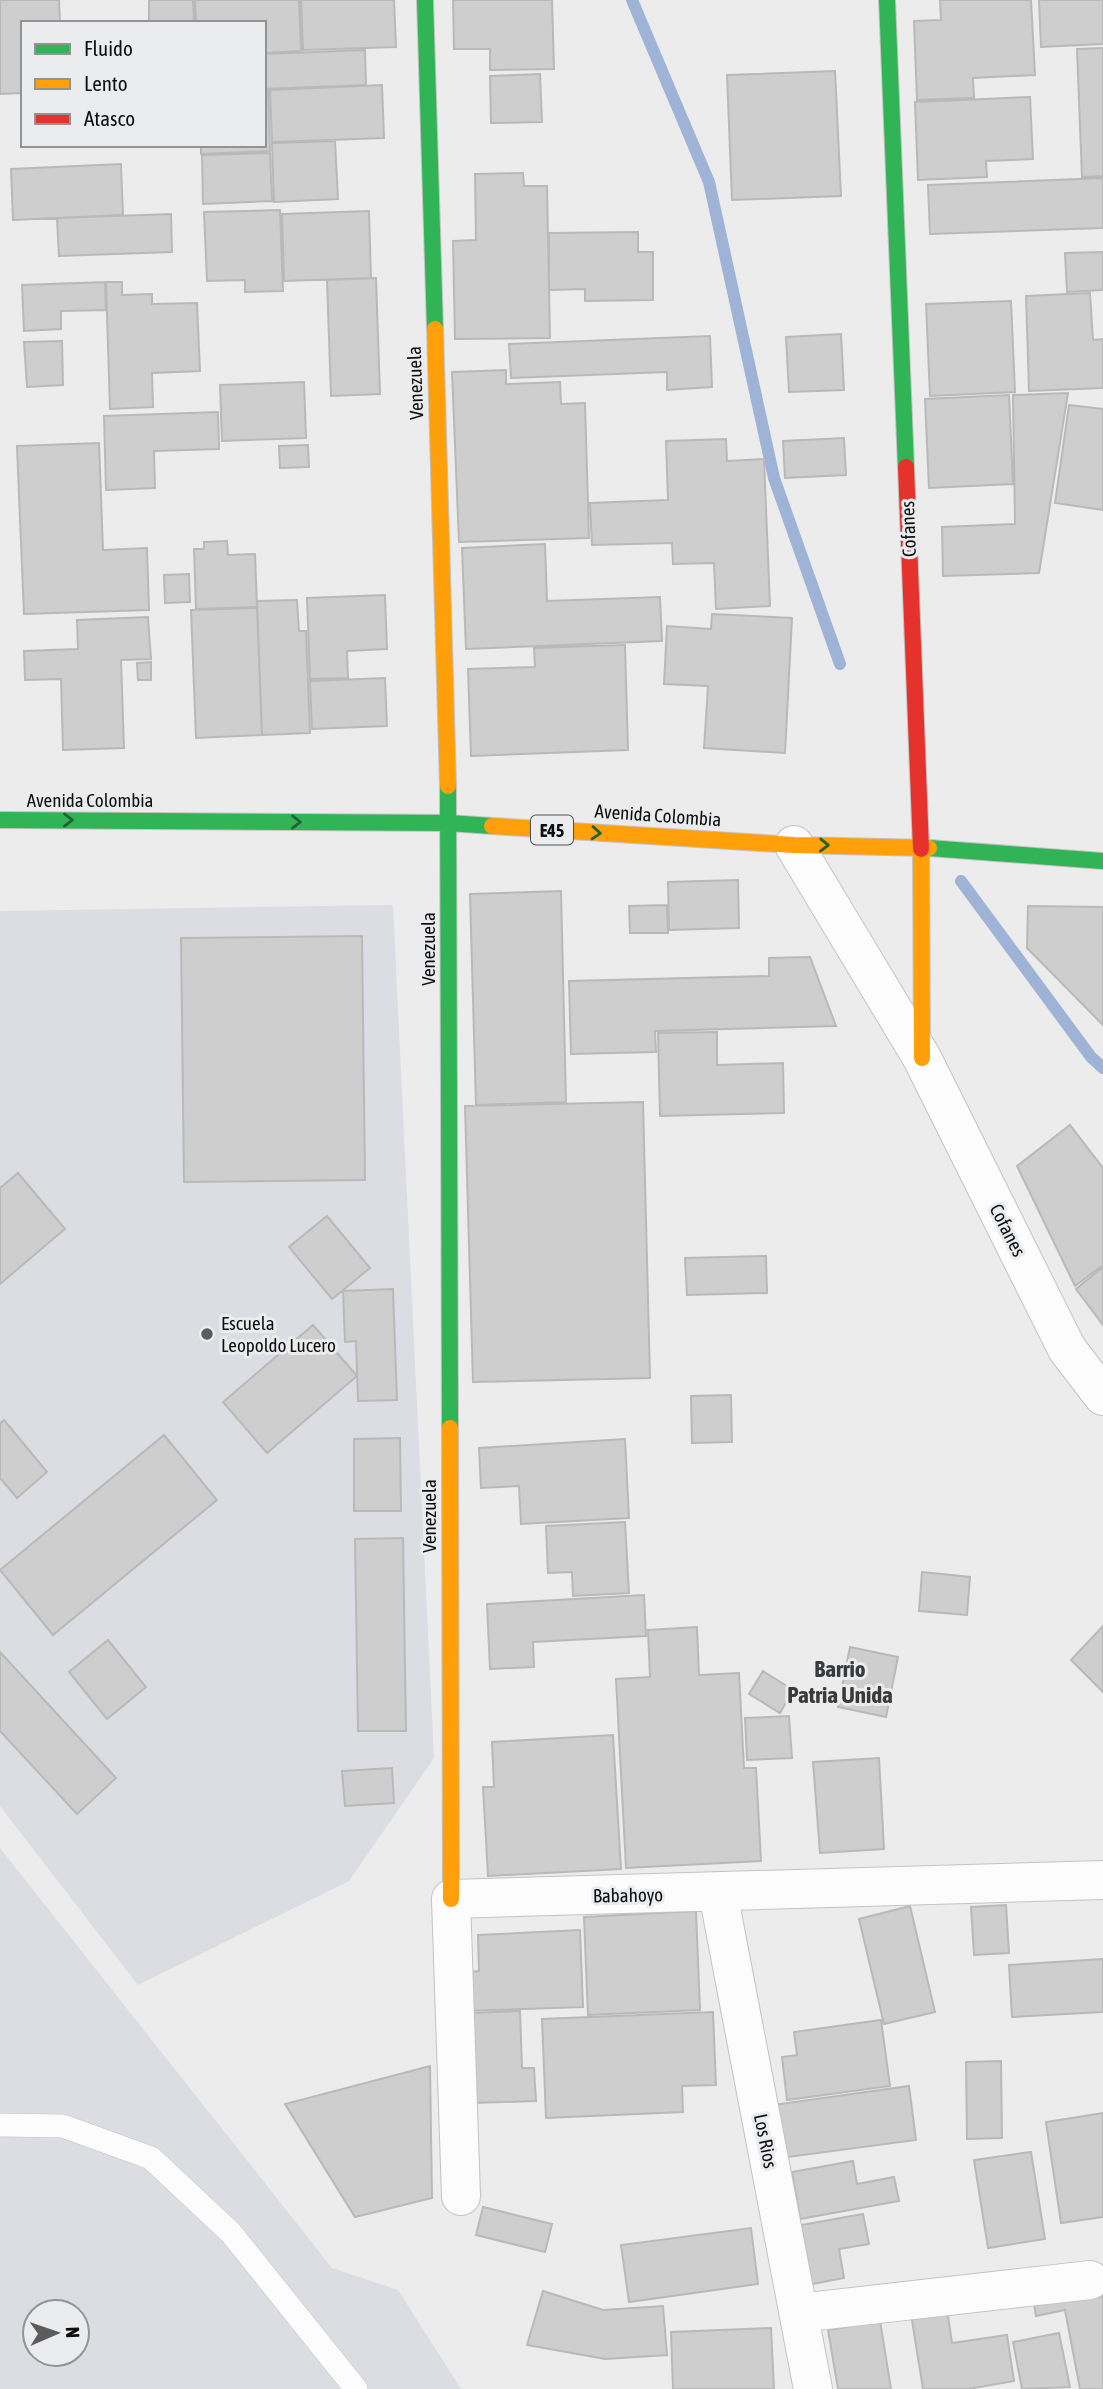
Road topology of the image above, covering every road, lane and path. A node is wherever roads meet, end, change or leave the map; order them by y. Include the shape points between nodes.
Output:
1 (425, 0) edge
2 (887, 0) edge
3 (0, 820) edge
4 (449, 823) junction
5 (794, 845) junction
6 (921, 847) junction
7 (1103, 861) edge
8 (922, 1058) junction
9 (1103, 1396) edge
10 (1103, 1880) edge
11 (718, 1892) junction
12 (451, 1899) junction
13 (0, 2124) edge
14 (461, 2196) dead end
15 (1090, 2280) dead end
16 (799, 2313) junction
17 (356, 2389) edge
18 (813, 2389) edge

1 - 4 street, Venezuela
2 - 6 street, Cofanes
3 -> 4 street, Avenida Colombia / E45
4 -> 5 street, Avenida Colombia / E45
4 - 12 street, Venezuela
5 -> 6 street, Avenida Colombia / E45
5 - 8 street, Cofanes
6 - 7 street, Avenida Colombia / E45
6 - 8 street, Cofanes
8 - 9 street, Cofanes via 1068,1349
10 - 11 street, Babahoyo
11 - 12 street, Babahoyo
11 - 16 street, Los Rios
12 - 14 street
13 - 17 lane via 63,2126 151,2158 230,2233
15 - 16 street
16 - 18 street, Los Rios

